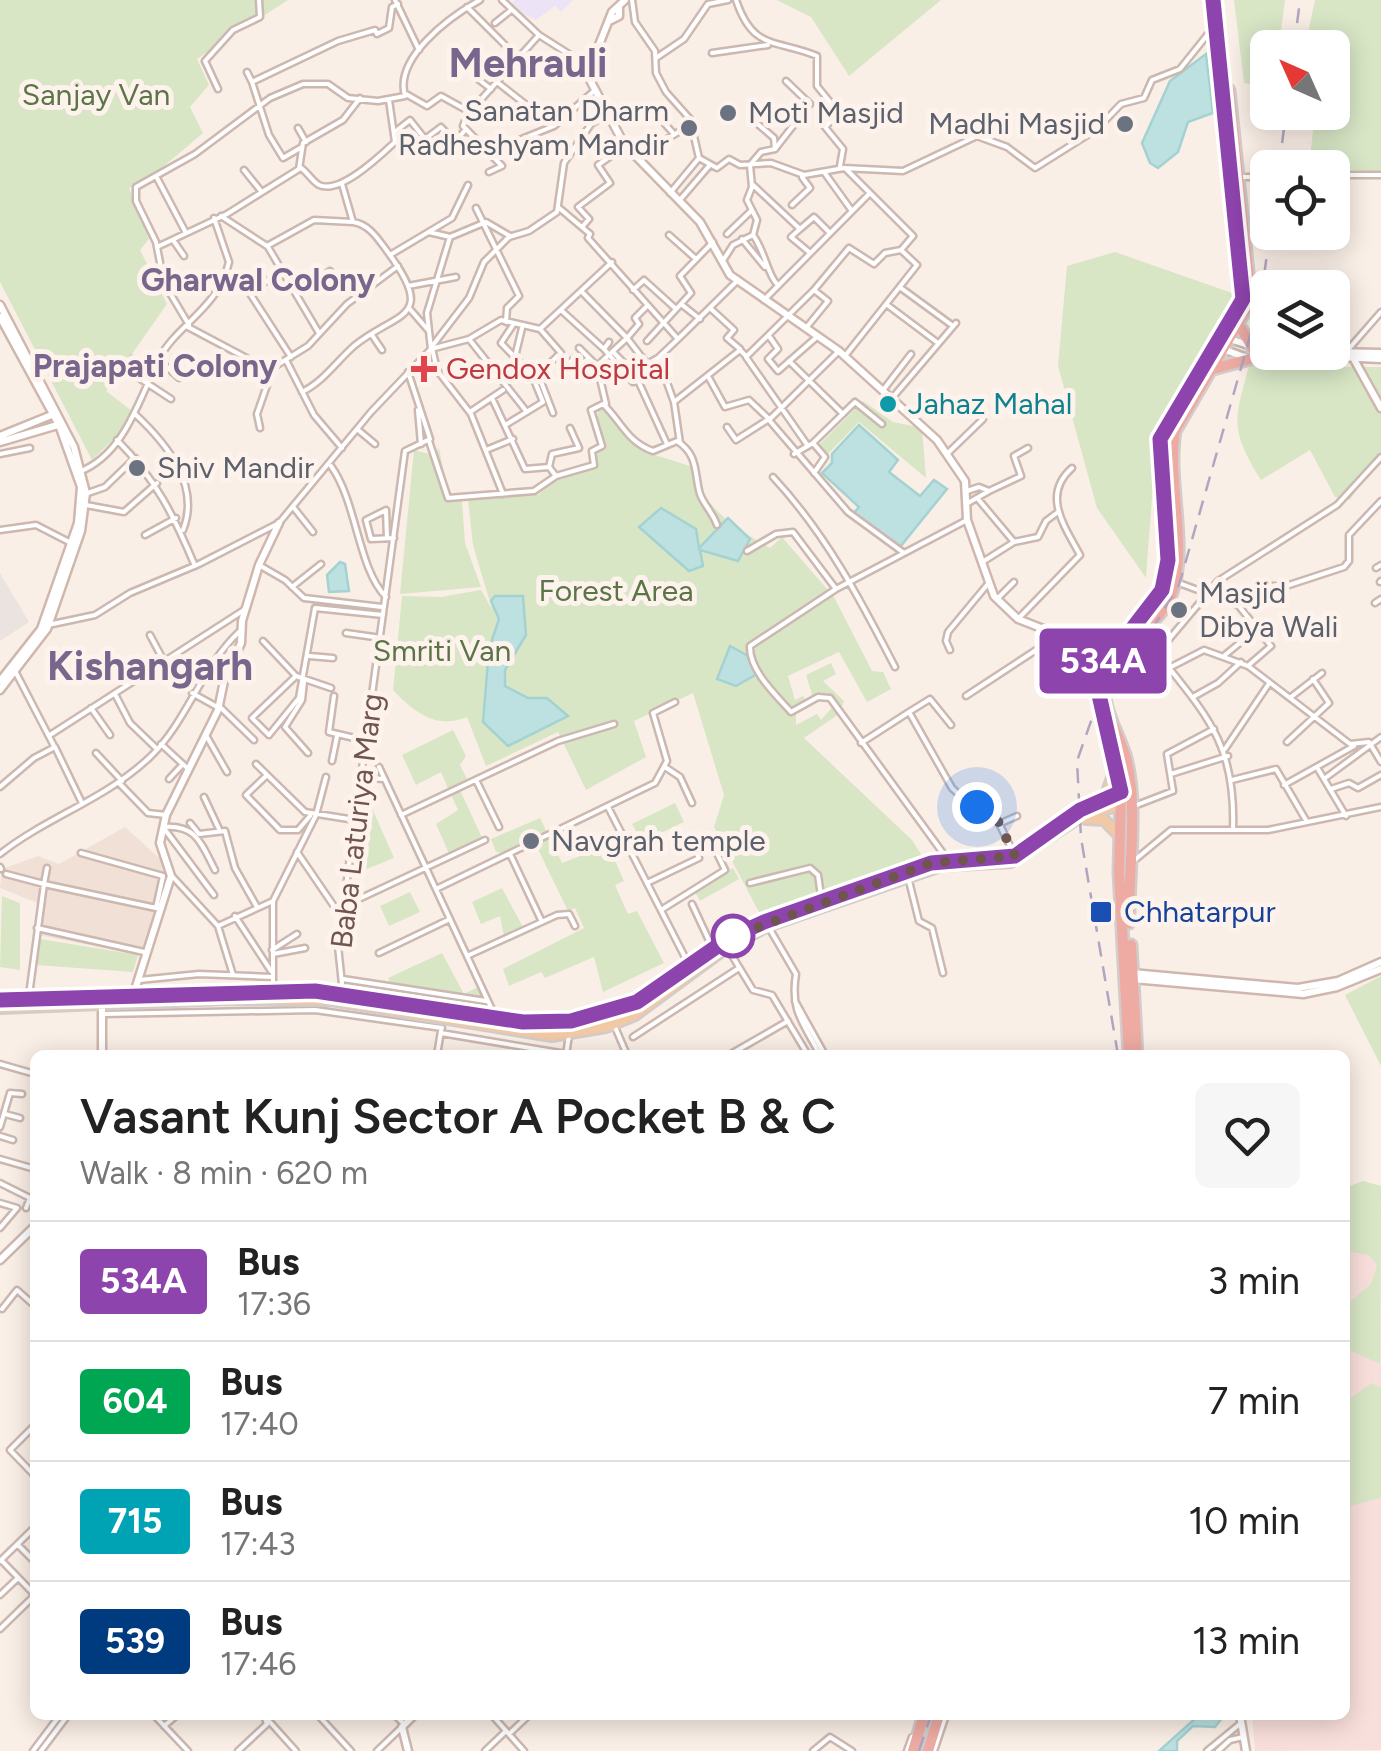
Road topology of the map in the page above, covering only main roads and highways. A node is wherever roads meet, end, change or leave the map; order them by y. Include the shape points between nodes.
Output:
1 (1216, 0) edge
2 (1239, 325) junction
3 (1223, 343) junction
4 (1208, 374) junction
5 (1101, 671) junction
6 (1117, 765) junction
7 (1126, 799) junction
8 (1104, 800) junction
9 (1075, 822) junction
10 (1120, 837) junction
11 (691, 970) junction
12 (1132, 976) junction
13 (0, 1000) edge
14 (102, 1004) junction
15 (0, 1008) edge
16 (1130, 1050) edge
17 (1138, 1050) edge
18 (920, 1720) edge
19 (940, 1720) edge
20 (910, 1751) edge
21 (931, 1751) edge

1 - 2 highway via 1252,280
1 - 3 highway via 1243,299
2 - 3 highway
2 - 4 highway via 1252,354
3 - 4 highway
3 - 5 highway via 1160,439 1168,560 1162,590
4 - 5 highway via 1175,431 1171,453 1174,582 1160,614
5 - 6 highway
5 - 7 highway via 1126,761
6 - 7 highway
6 - 8 main road
7 - 8 main road
7 - 9 main road
7 - 10 highway
7 - 12 highway
8 - 11 main road via 1015,856 948,860 764,922 713,948
9 - 10 main road via 1101,819
9 - 11 main road via 1011,862 941,866 908,876 768,926
10 - 12 highway
11 - 14 main road via 609,1012 560,1023 273,989 134,993
11 - 14 main road via 635,1015 569,1035 272,998
12 - 16 highway
12 - 17 highway
13 - 14 main road
14 - 15 main road
18 - 20 highway
19 - 21 highway

